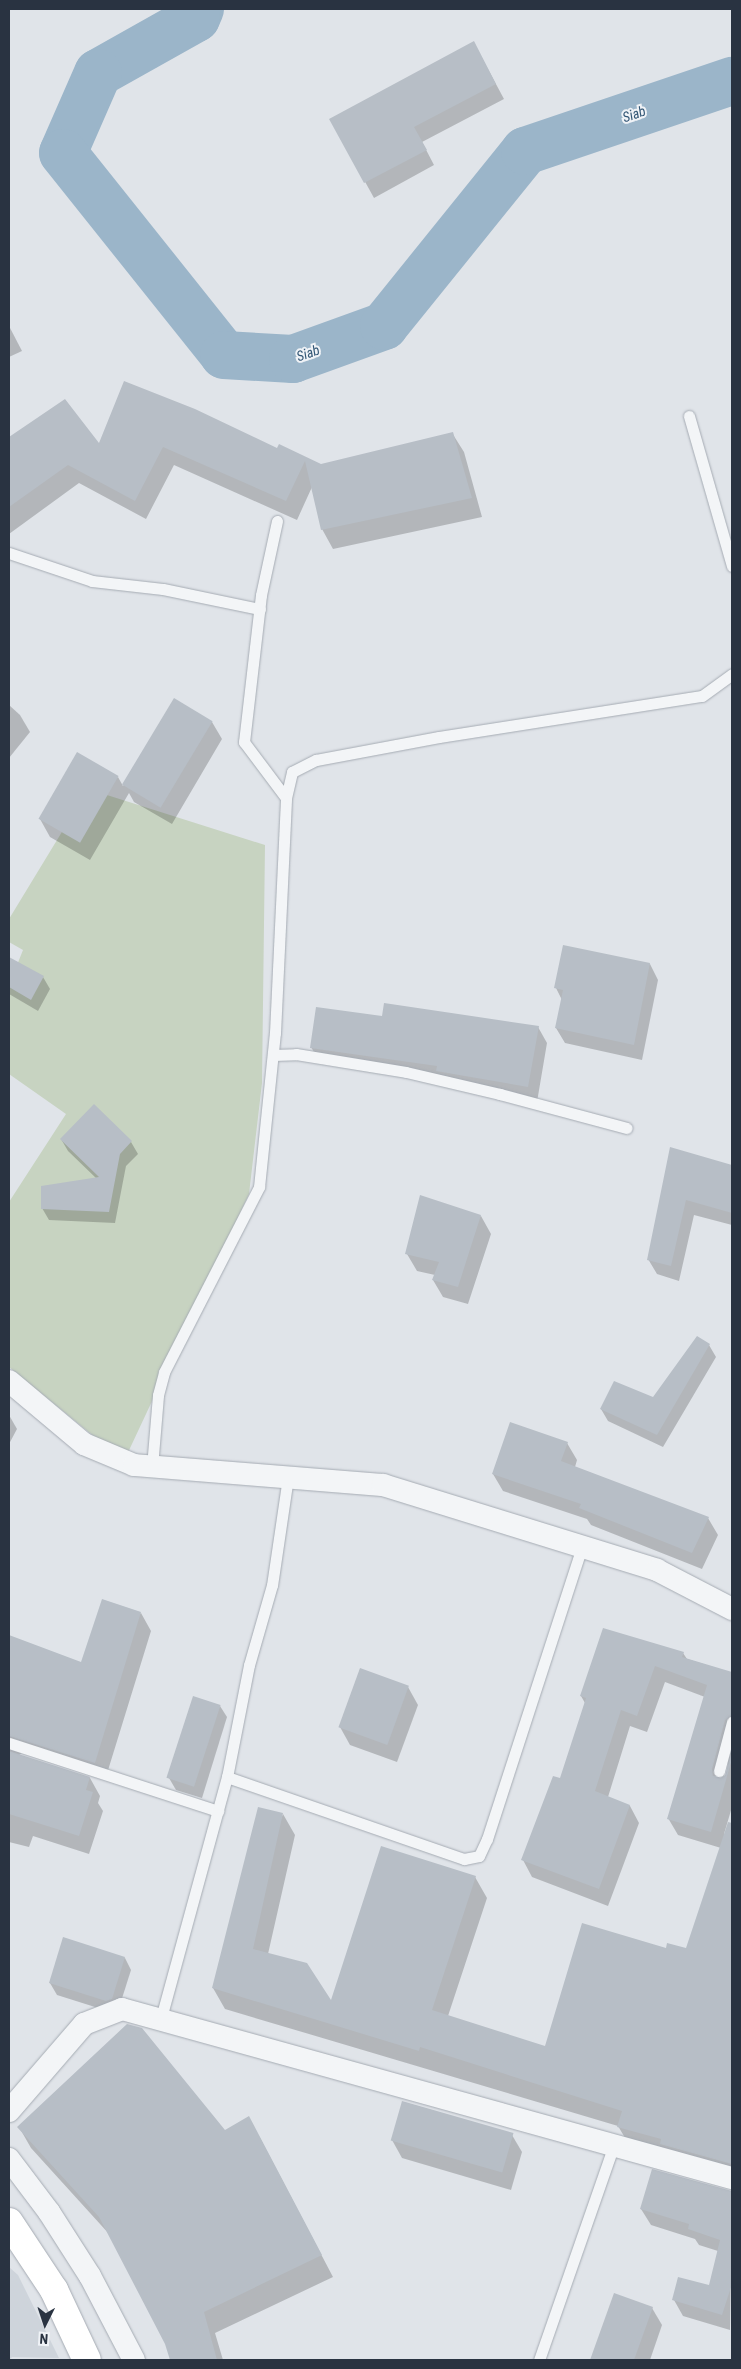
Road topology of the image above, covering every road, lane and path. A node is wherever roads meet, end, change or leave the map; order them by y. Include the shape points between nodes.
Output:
1 (689, 416) dead end
2 (277, 521) dead end
3 (9, 553) edge
4 (732, 566) edge
5 (260, 609) junction
6 (732, 674) edge
7 (286, 798) junction
8 (273, 1055) junction
9 (627, 1128) dead end
10 (9, 1381) edge
11 (152, 1467) junction
12 (288, 1477) junction
13 (582, 1546) junction
14 (732, 1609) edge
15 (732, 1722) edge
16 (9, 1744) edge
17 (719, 1771) dead end
18 (227, 1777) junction
19 (218, 1811) junction
20 (161, 2018) junction
21 (9, 2111) edge
22 (614, 2145) junction
23 (9, 2159) edge
24 (732, 2178) edge
25 (9, 2222) edge
26 (87, 2360) edge
27 (134, 2360) edge
28 (539, 2360) edge

1 - 4 lane
2 - 5 lane
3 - 5 lane via 92,581 163,590
5 - 7 lane via 244,742
6 - 7 lane via 702,696 448,735 316,760 292,772
7 - 8 lane
8 - 9 lane via 296,1054 406,1072
8 - 11 lane via 259,1187 164,1372 158,1395
10 - 11 street via 84,1444 134,1465
11 - 12 street
12 - 13 street via 383,1485
12 - 18 lane via 272,1585 250,1665
13 - 14 street via 657,1570
13 - 18 lane via 487,1839 478,1856 464,1859
15 - 17 lane
16 - 19 lane
18 - 19 lane
19 - 20 lane
20 - 21 street via 122,2009 84,2024
20 - 22 street
22 - 24 street
22 - 28 lane
23 - 27 street via 49,2212 90,2276
25 - 26 main road via 54,2290

